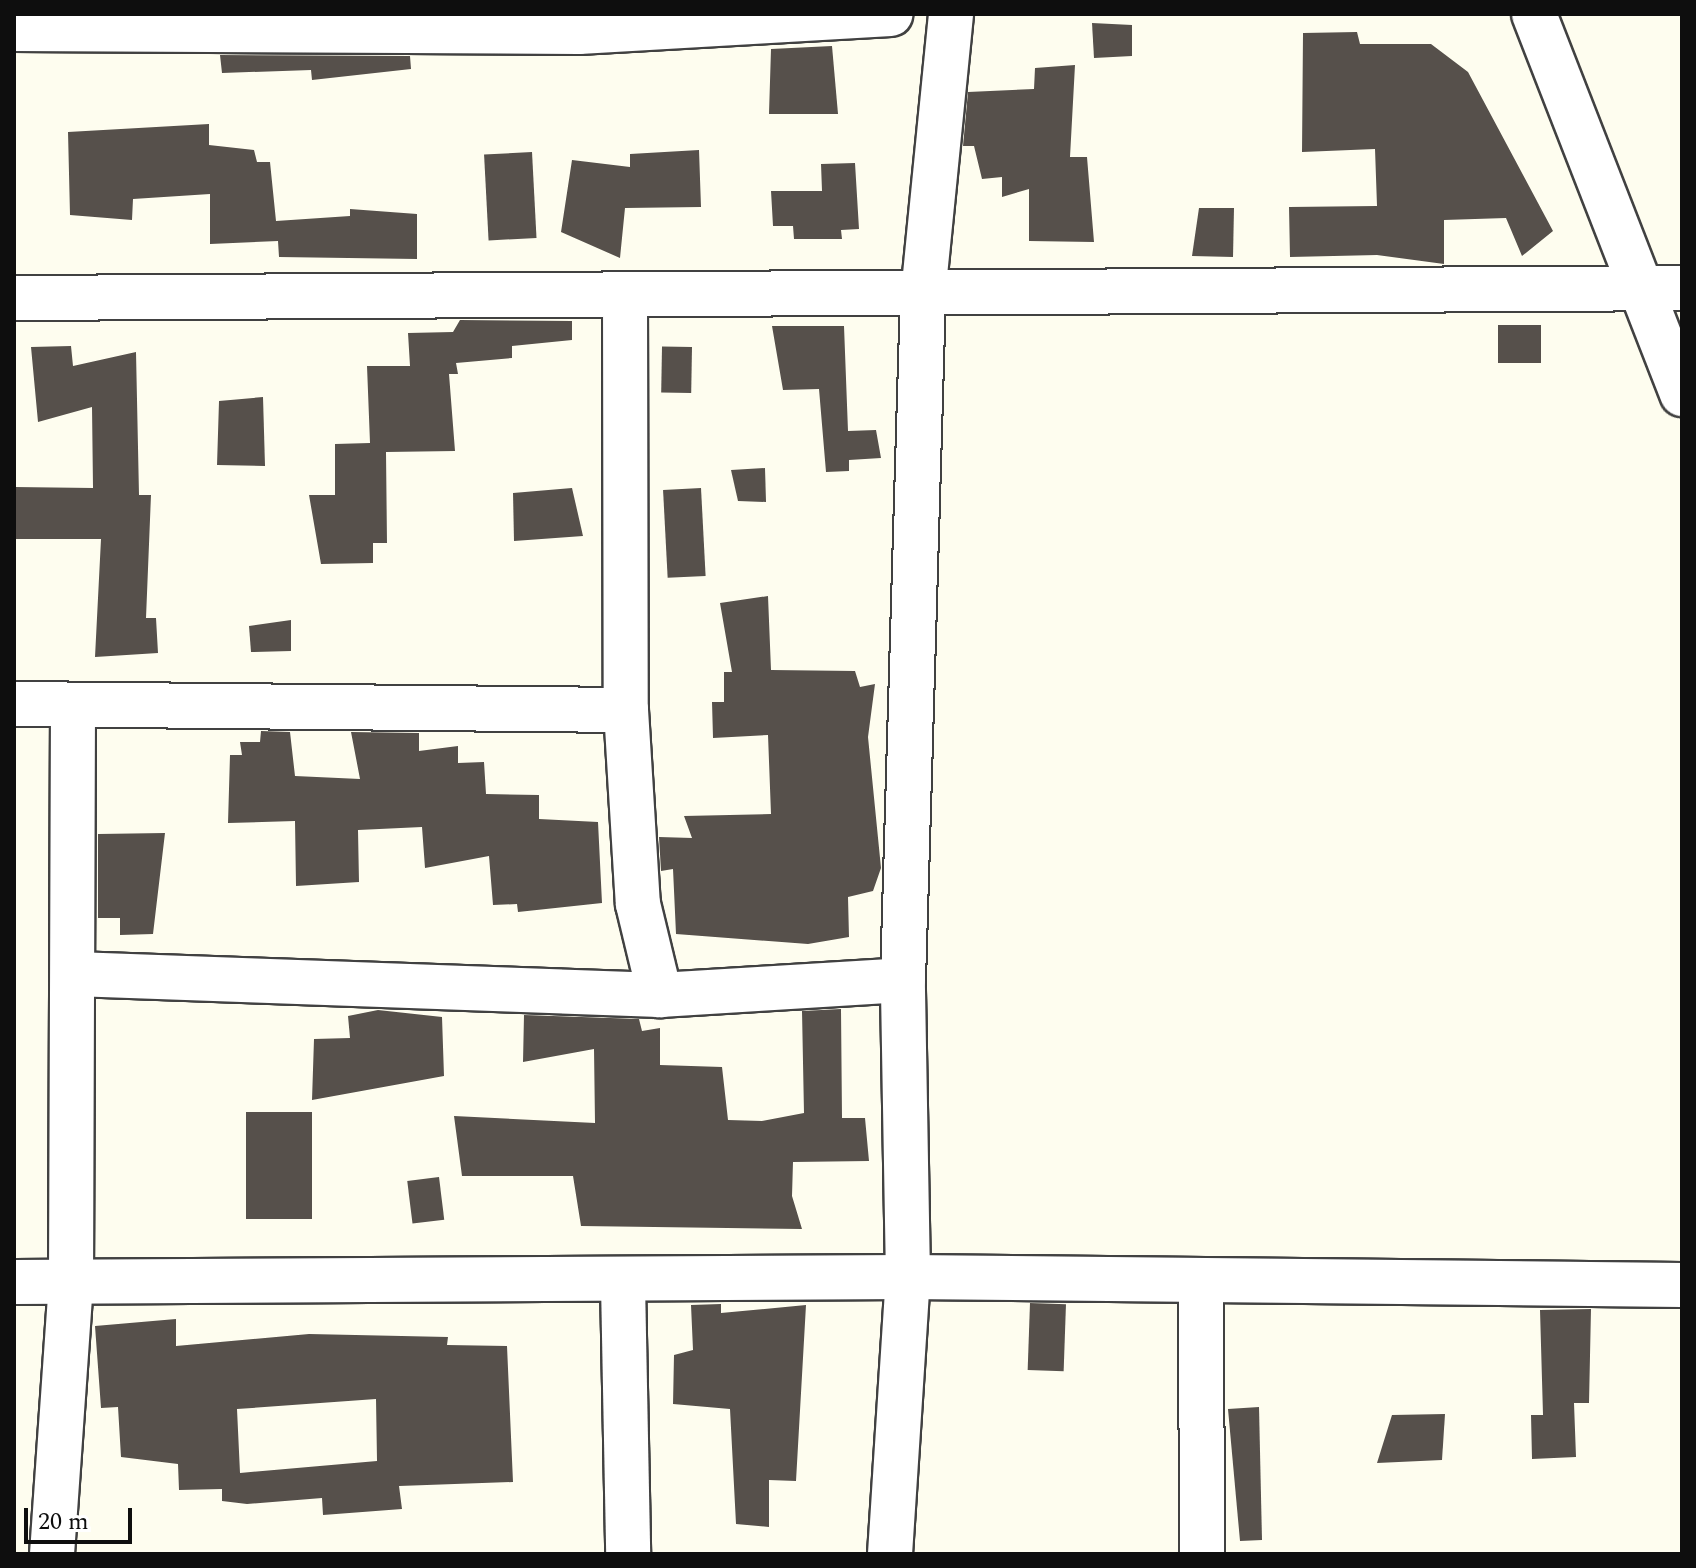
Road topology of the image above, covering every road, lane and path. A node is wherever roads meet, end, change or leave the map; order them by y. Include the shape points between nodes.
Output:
1 (890, 14) edge
2 (951, 14) edge
3 (1534, 14) edge
4 (14, 29) edge
5 (1682, 288) edge
6 (1639, 289) junction
7 (625, 295) junction
8 (923, 295) junction
9 (14, 298) edge
10 (1682, 394) edge
11 (14, 704) edge
12 (73, 706) junction
13 (626, 710) junction
14 (74, 974) junction
15 (903, 980) junction
16 (660, 995) junction
17 (908, 1277) junction
18 (14, 1282) edge
19 (71, 1282) junction
20 (1201, 1282) junction
21 (623, 1283) junction
22 (1682, 1285) edge
23 (52, 1554) edge
24 (628, 1554) edge
25 (890, 1554) edge
26 (1202, 1554) edge

1 - 4 street via 579,32
2 - 8 street
3 - 6 street
5 - 6 street
6 - 8 street
6 - 10 street
7 - 8 street
7 - 9 street
7 - 13 street
8 - 15 street
11 - 12 street
12 - 13 street
12 - 14 street
13 - 16 street via 638,904
14 - 16 street
14 - 19 street
15 - 16 street
15 - 17 street
17 - 20 street
17 - 21 street
17 - 25 street
18 - 19 street
19 - 21 street
19 - 23 street
20 - 22 street
20 - 26 street
21 - 24 street

